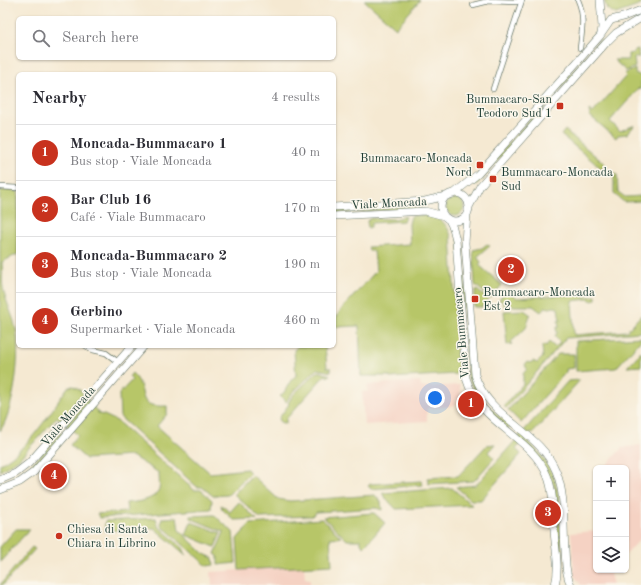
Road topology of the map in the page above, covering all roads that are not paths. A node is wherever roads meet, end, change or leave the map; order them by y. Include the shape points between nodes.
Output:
1 (522, 0) edge
2 (578, 0) edge
3 (601, 2) edge
4 (473, 5) dead end
5 (641, 10) edge
6 (601, 14) junction
7 (641, 18) edge
8 (615, 19) junction
9 (608, 24) junction
10 (619, 31) junction
11 (600, 36) junction
12 (580, 48) dead end
13 (493, 89) dead end
14 (471, 181) junction
15 (480, 186) junction
16 (0, 187) edge
17 (16, 188) edge
18 (452, 194) junction
19 (422, 202) junction
20 (336, 207) edge
21 (422, 211) junction
22 (468, 211) junction
23 (336, 216) edge
24 (447, 218) junction
25 (465, 238) junction
26 (456, 240) junction
27 (90, 348) edge
28 (130, 348) edge
29 (142, 348) edge
30 (118, 362) junction
31 (125, 368) junction
32 (104, 378) junction
33 (111, 384) junction
34 (0, 480) edge
35 (0, 490) edge
36 (555, 585) edge
37 (572, 585) edge

1 - 4 street via 489,1
1 - 13 street
2 - 12 street via 583,17
3 - 6 main road
3 - 8 main road via 604,12
5 - 8 main road
6 - 9 main road
6 - 11 main road
7 - 10 main road, Viale Bummacaro
8 - 9 main road
8 - 10 main road via 621,22
9 - 10 main road via 611,32
9 - 11 main road
10 - 15 main road, Viale Bummacaro
11 - 14 main road
14 - 15 main road via 472,187
14 - 18 main road
15 - 22 main road, Viale Bummacaro
16 - 17 street
18 - 19 main road
18 - 22 main road via 464,197 468,202
18 - 24 main road via 444,199 441,206
19 - 20 main road
19 - 21 main road via 425,206
21 - 23 main road, Viale Moncada
21 - 24 main road, Viale Moncada via 432,211
22 - 24 main road via 460,220
22 - 25 main road, Viale Bummacaro
24 - 26 main road
25 - 26 main road via 458,236
25 - 37 main road, Viale Bummacaro via 475,375 487,400 546,454 556,471 560,482 566,568
26 - 36 main road via 466,378 469,389 479,406 532,454 543,468 551,487 557,568
27 - 30 street via 106,353
28 - 30 main road
29 - 31 main road, Viale Moncada
30 - 31 main road
30 - 32 main road
31 - 33 main road, Viale Moncada
32 - 33 main road
32 - 34 main road via 29,463 16,473
33 - 35 main road, Viale Moncada via 25,479

